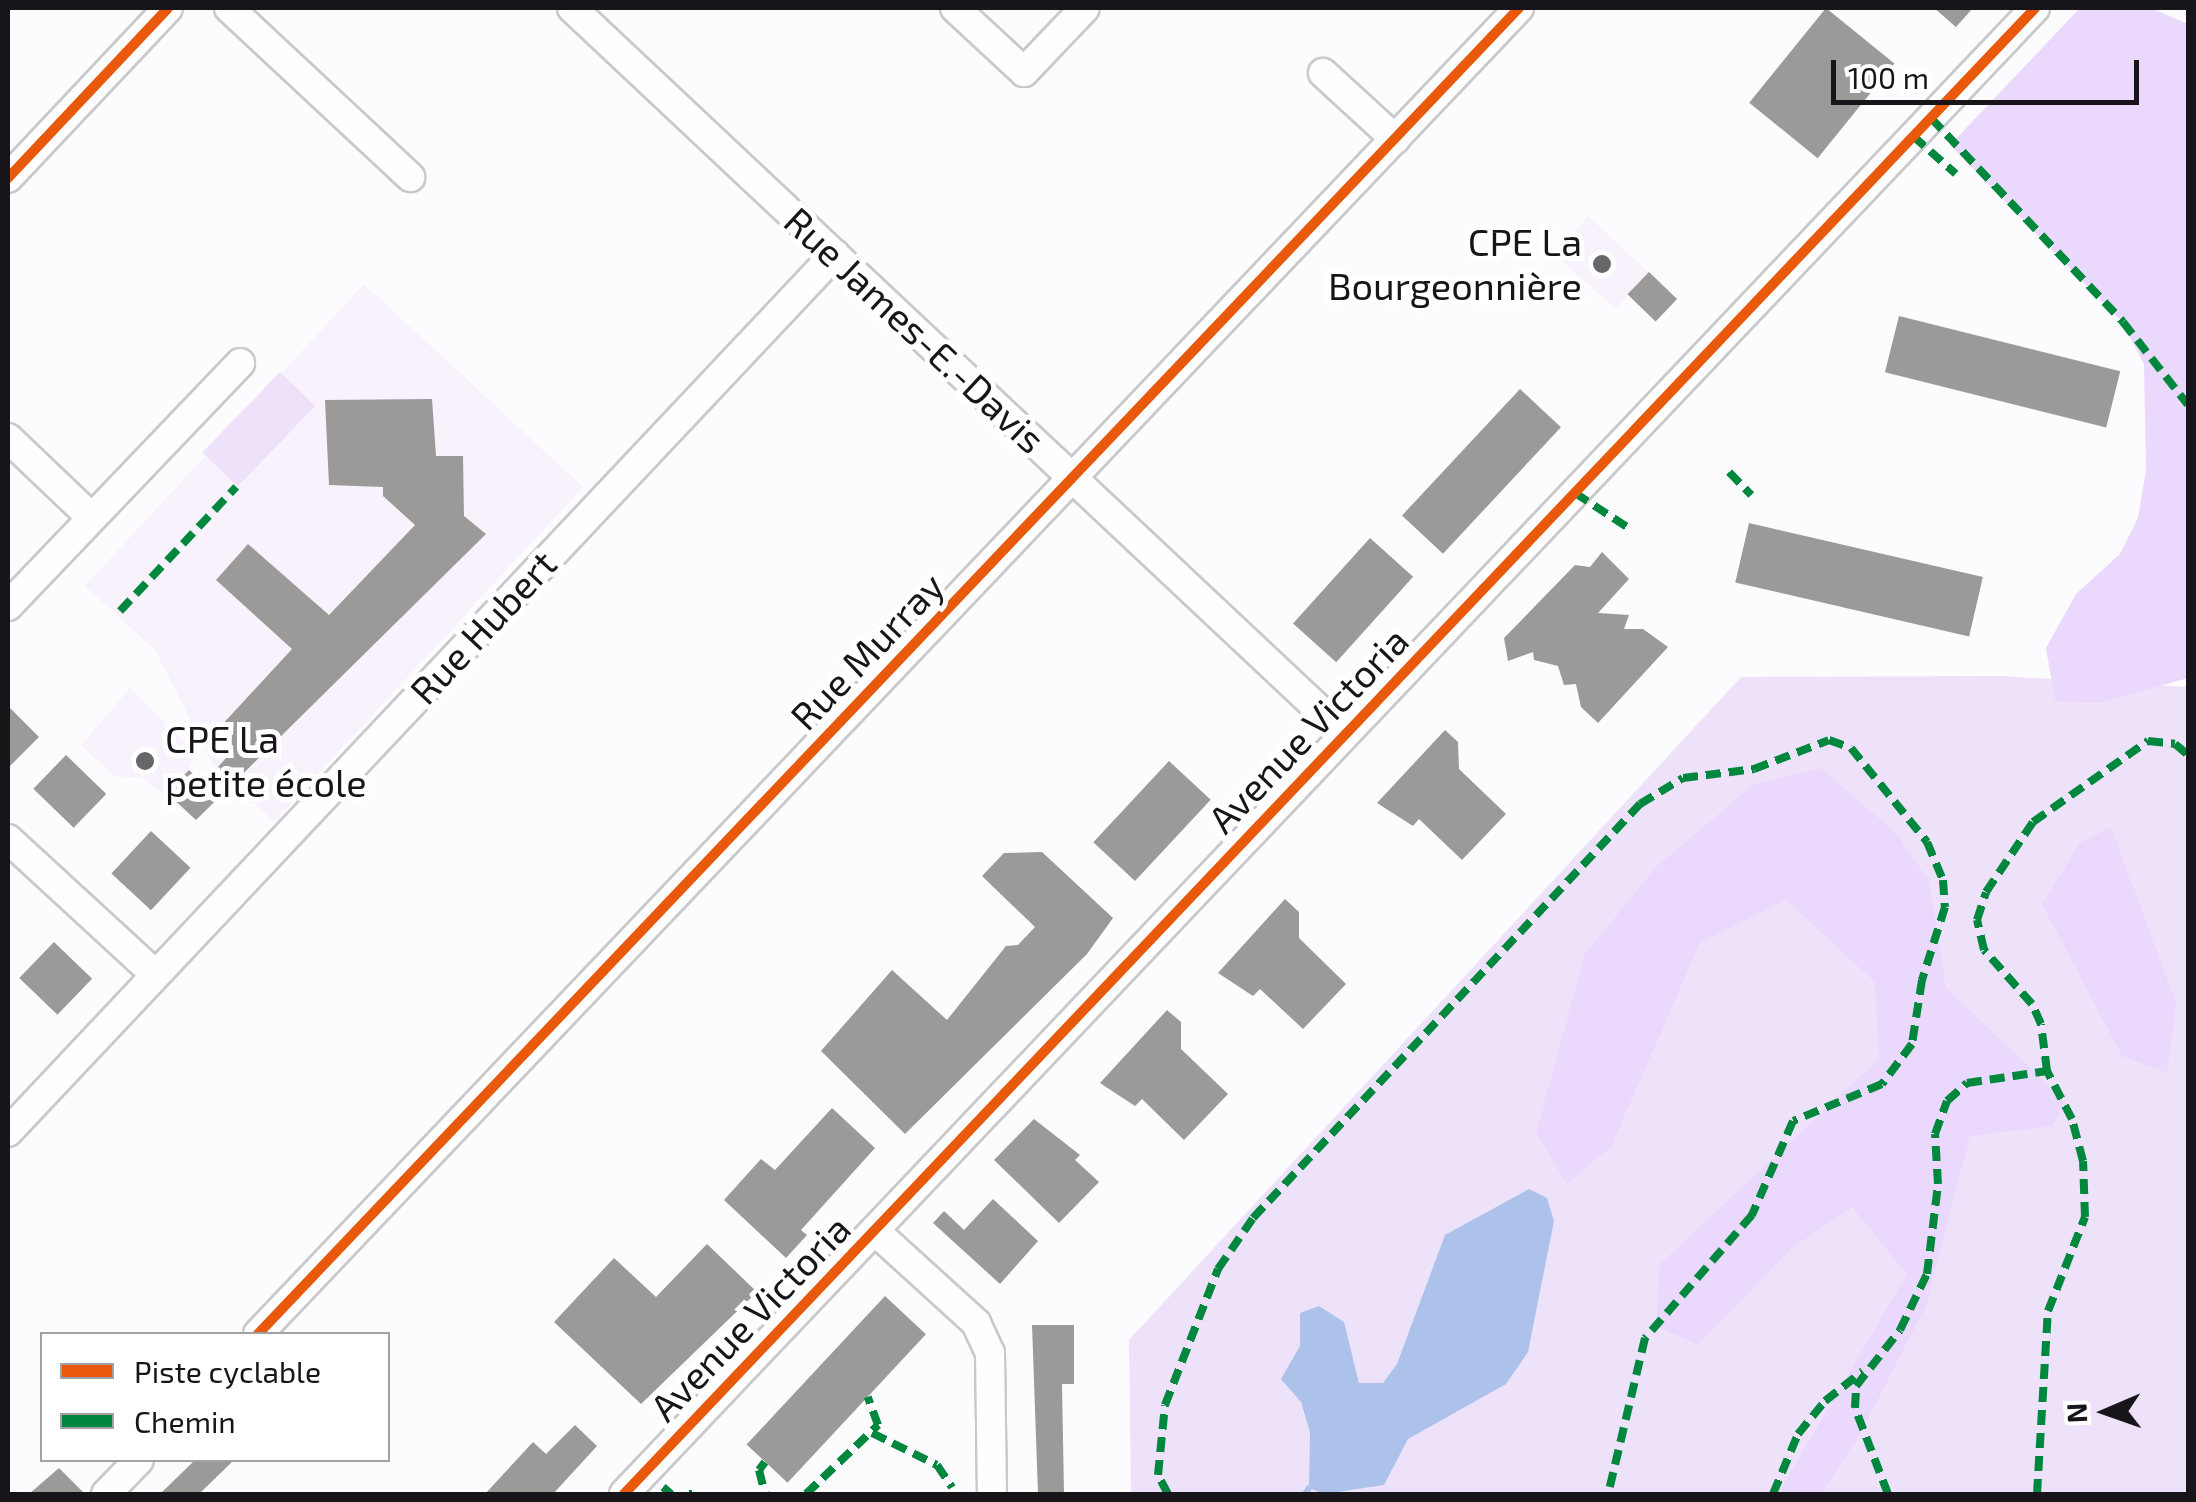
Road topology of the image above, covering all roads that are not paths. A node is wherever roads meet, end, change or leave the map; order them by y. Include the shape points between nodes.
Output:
1 (168, 8) edge
2 (229, 8) edge
3 (573, 8) edge
4 (955, 8) edge
5 (1085, 8) edge
6 (1519, 8) edge
7 (2036, 8) edge
8 (1323, 74) dead end
9 (1395, 139) junction
10 (410, 177) dead end
11 (8, 178) edge
12 (834, 254) junction
13 (240, 363) dead end
14 (8, 438) edge
15 (1073, 478) junction
16 (91, 517) junction
17 (8, 606) edge
18 (1345, 734) junction
19 (8, 839) edge
20 (155, 974) junction
21 (8, 1132) edge
22 (875, 1230) junction
23 (260, 1332) edge
24 (137, 1462) edge
25 (106, 1494) edge
26 (624, 1494) edge
27 (992, 1494) edge

1 - 11 street
2 - 10 street
3 - 12 street, Rue James-E.-Davis
4 - 5 street via 1024,72
6 - 9 street, Rue Murray
7 - 18 street, Avenue Victoria
8 - 9 street
9 - 15 street, Rue Murray
12 - 15 street, Rue James-E.-Davis
12 - 20 street, Rue Hubert
13 - 16 street
14 - 16 street
15 - 18 street, Rue James-E.-Davis
15 - 23 street, Rue Murray
16 - 17 street
18 - 22 street, Avenue Victoria
19 - 20 street
20 - 21 street, Rue Hubert
22 - 26 street, Avenue Victoria
22 - 27 street via 976,1322 990,1353
24 - 25 street

